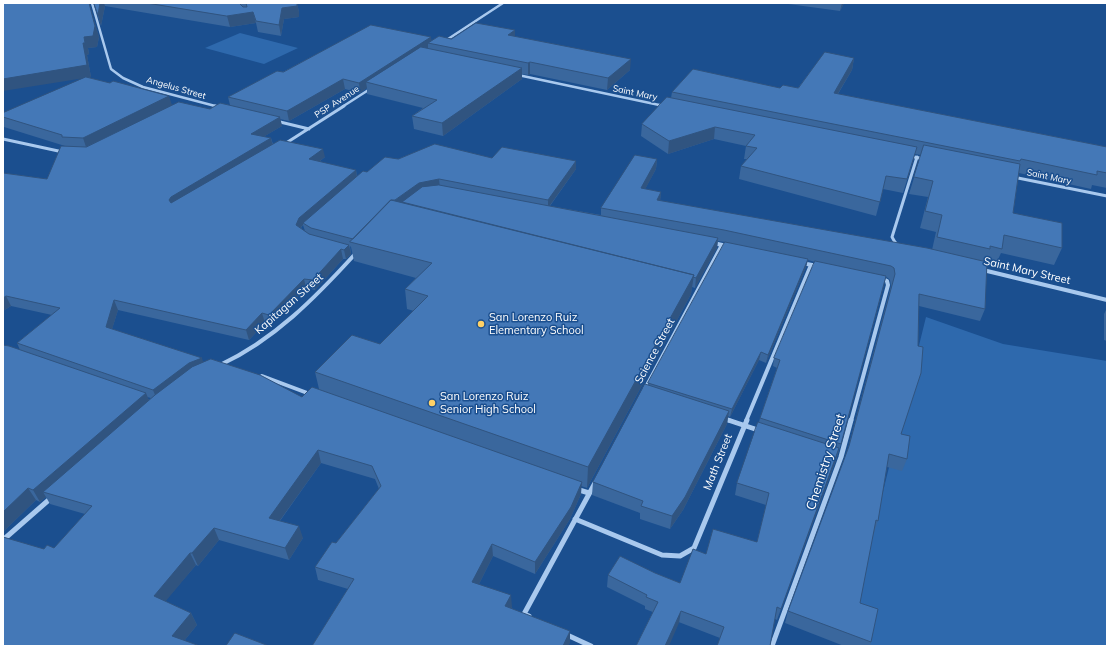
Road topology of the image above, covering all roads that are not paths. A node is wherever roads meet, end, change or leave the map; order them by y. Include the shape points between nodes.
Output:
1 (92, 3) edge
2 (503, 3) edge
3 (441, 43) edge
4 (514, 75) edge
5 (375, 86) edge
6 (194, 101) junction
7 (187, 105) edge
8 (669, 107) edge
9 (224, 109) edge
10 (270, 120) edge
11 (308, 130) junction
12 (3, 139) edge
13 (282, 145) edge
14 (64, 152) edge
15 (909, 156) edge
16 (917, 157) junction
17 (932, 160) edge
18 (1008, 176) edge
19 (1107, 196) edge
20 (707, 242) edge
21 (722, 245) junction
22 (362, 246) edge
23 (730, 246) edge
24 (901, 249) edge
25 (349, 250) edge
26 (357, 252) junction
27 (796, 262) edge
28 (811, 265) junction
29 (819, 266) edge
30 (979, 269) edge
31 (879, 278) edge
32 (689, 290) edge
33 (696, 292) junction
34 (1107, 300) edge
35 (225, 363) junction
36 (232, 366) edge
37 (213, 368) edge
38 (258, 375) edge
39 (650, 395) edge
40 (318, 396) edge
41 (715, 416) edge
42 (744, 426) junction
43 (767, 433) edge
44 (834, 455) edge
45 (841, 457) junction
46 (596, 480) edge
47 (574, 488) edge
48 (589, 493) junction
49 (54, 495) edge
50 (575, 519) junction
51 (3, 540) edge
52 (538, 620) edge
53 (558, 630) edge
54 (591, 646) edge
55 (772, 646) edge

1 - 6 street, Angelus Street via 111,69 143,87
2 - 3 street
4 - 8 street, Saint Mary
5 - 11 street, PSP Avenue
6 - 7 street
6 - 9 street, Angelus Street
10 - 11 street
11 - 13 street, PSP Avenue
12 - 14 street
15 - 16 street
16 - 17 street
16 - 24 street via 892,236 896,246
18 - 19 street, Saint Mary
20 - 21 street
21 - 23 street
21 - 33 street, Science Street
22 - 26 street, Kapitagan Street
25 - 26 street
26 - 35 street, Kapitagan Street via 285,323
27 - 28 street
28 - 29 street
28 - 42 street, Math Street
30 - 34 street, Saint Mary Street
31 - 45 street, Chemistry Street via 888,280 888,285
32 - 33 street
33 - 39 street, Science Street via 643,392
35 - 36 street
35 - 37 street, Kapitagan Street
38 - 40 street
41 - 42 street
42 - 43 street
42 - 50 street, Math Street via 694,548 680,556 662,555
44 - 45 street
45 - 55 street, Chemistry Street
46 - 48 street
47 - 48 street
48 - 50 street
49 - 51 street
50 - 52 street via 524,614
53 - 54 street

